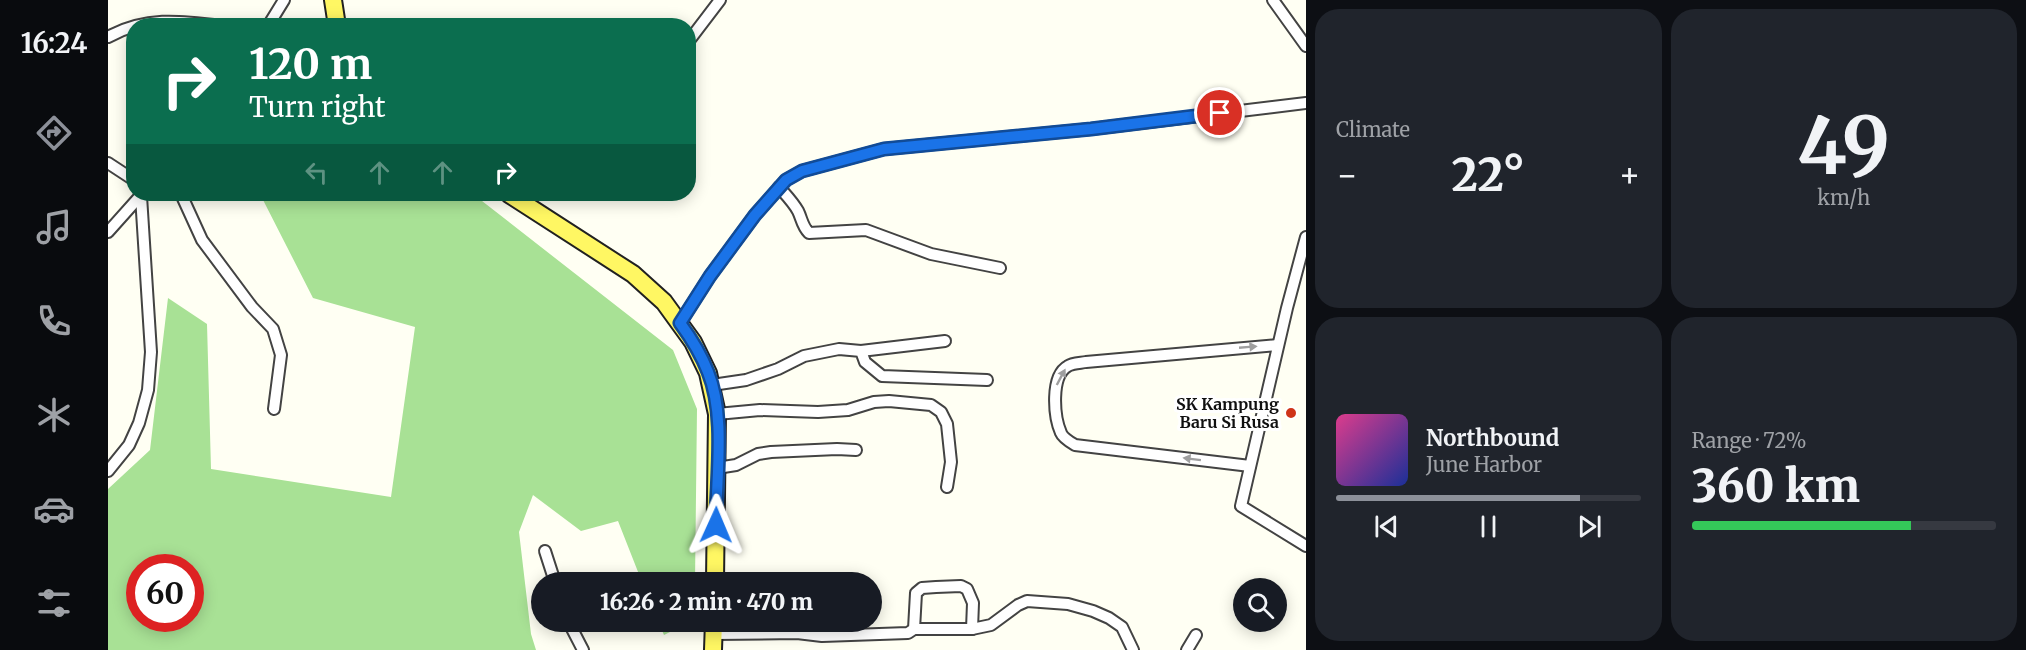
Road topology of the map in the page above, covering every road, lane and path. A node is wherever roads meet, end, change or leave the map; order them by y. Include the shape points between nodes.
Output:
1 (284, 0) edge
2 (333, 0) edge
3 (720, 0) edge
4 (1273, 0) edge
5 (273, 18) edge
6 (336, 18) edge
7 (126, 27) edge
8 (696, 32) edge
9 (108, 37) edge
10 (1306, 46) edge
11 (1306, 103) edge
12 (108, 163) edge
13 (126, 175) edge
14 (779, 187) junction
15 (136, 201) edge
16 (142, 201) edge
17 (184, 201) edge
18 (520, 201) edge
19 (108, 232) edge
20 (1306, 237) edge
21 (1000, 268) dead end
22 (680, 323) junction
23 (945, 341) dead end
24 (1278, 345) junction
25 (861, 351) junction
26 (987, 380) dead end
27 (712, 385) junction
28 (274, 409) dead end
29 (717, 414) junction
30 (856, 450) dead end
31 (1250, 466) junction
32 (717, 468) junction
33 (108, 471) edge
34 (946, 487) dead end
35 (1306, 546) edge
36 (544, 551) dead end
37 (551, 572) edge
38 (715, 572) edge
39 (914, 629) junction
40 (972, 629) junction
41 (574, 632) edge
42 (714, 635) edge
43 (1196, 635) dead end
44 (583, 650) edge
45 (1133, 650) edge
46 (1186, 650) edge

1 - 5 street
2 - 6 main road
3 - 8 street
4 - 10 street
7 - 9 street
11 - 14 street via 884,149 802,171
12 - 13 street
14 - 21 street via 792,201 809,233 866,230 931,254
14 - 22 street via 710,276
15 - 19 street
16 - 33 street via 151,352 148,390 129,446
17 - 28 street via 202,240 273,329 281,355
18 - 22 main road via 633,274
20 - 24 street
22 - 27 main road via 702,358
23 - 25 street
24 - 31 street
31 -> 24 street via 1075,445 1062,435 1055,392 1059,376 1068,366 1086,362
25 - 26 street via 865,362 882,376
25 - 27 street via 839,349 804,356 746,380
27 - 29 main road
29 - 32 main road
29 - 34 street via 848,410 889,401 931,405 941,412 947,424 951,462
30 - 32 street via 771,452
31 - 35 street via 1240,506
32 - 38 main road
36 - 37 street
39 - 40 street
39 - 40 street via 916,593 922,588 961,586 967,589 973,603
39 - 42 street via 909,633 822,636
40 - 45 street via 991,625 1027,601 1068,604 1093,611 1122,627
41 - 44 street
43 - 46 street

